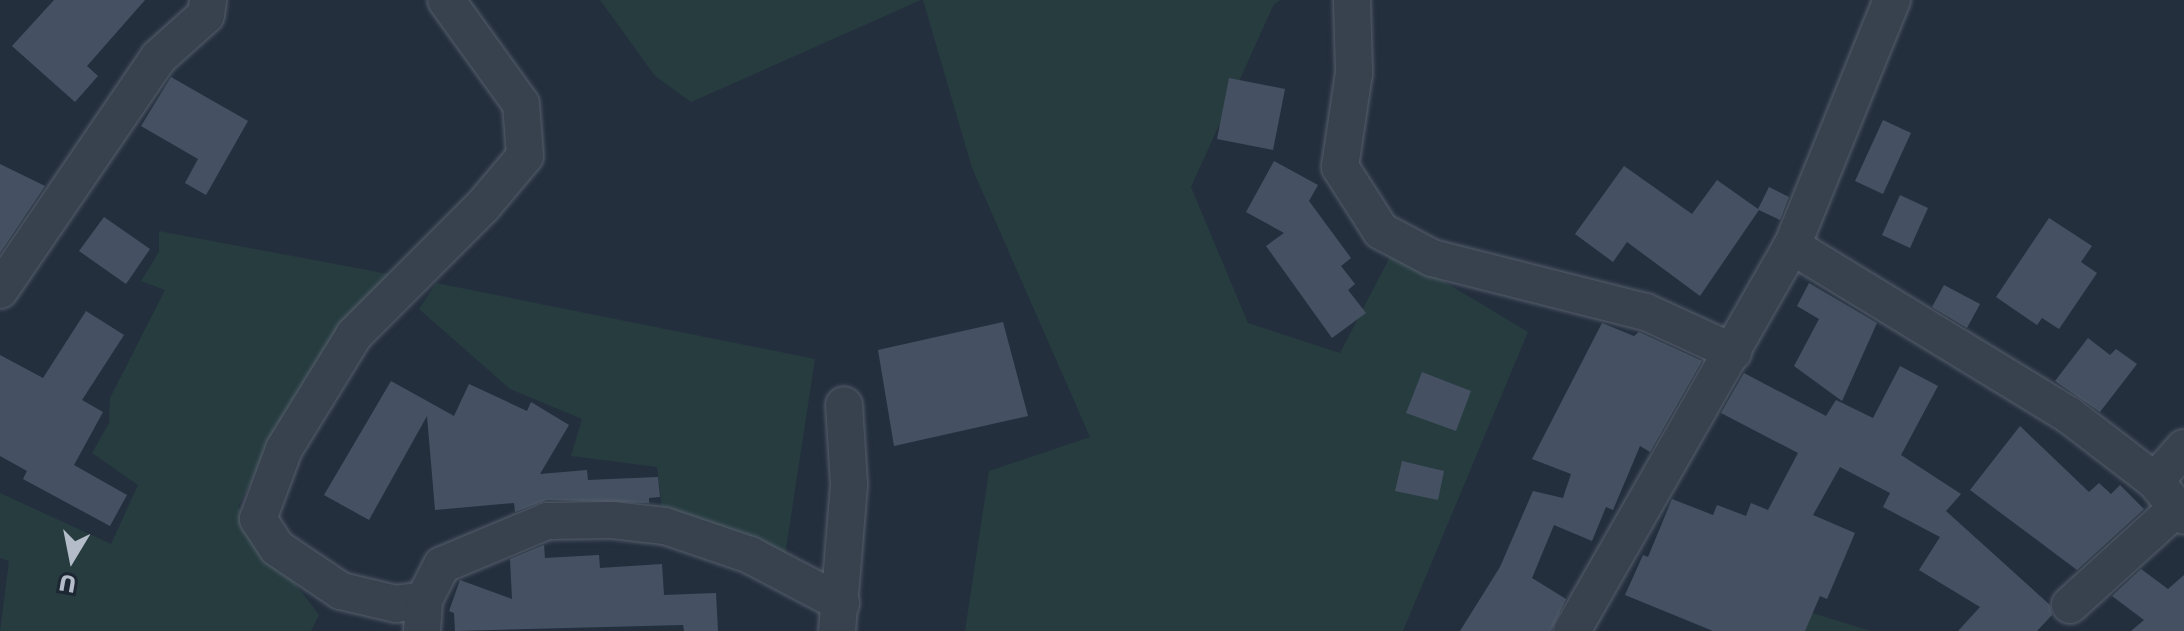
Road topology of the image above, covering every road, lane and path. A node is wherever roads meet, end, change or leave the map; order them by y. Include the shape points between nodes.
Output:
1 (208, 0) edge
2 (446, 0) edge
3 (1352, 0) edge
4 (1892, 0) edge
5 (1792, 246) junction
6 (0, 290) edge
7 (1733, 352) junction
8 (844, 405) dead end
9 (2184, 448) edge
10 (2172, 502) edge
11 (2070, 605) dead end
12 (423, 615) edge
13 (839, 617) edge
14 (1572, 631) edge

1 - 6 street via 206,15 158,58
2 - 12 street via 521,104 525,156 483,206 354,335 284,449 258,519 277,548 341,591
3 - 7 street via 1354,73 1340,167 1381,231 1432,258 1646,312
4 - 5 street
5 - 7 street
5 - 10 street via 2069,415
7 - 14 street
8 - 13 street via 849,484
9 - 10 street
10 - 11 street
12 - 13 street via 442,565 474,547 547,521 612,520 665,526 750,555

